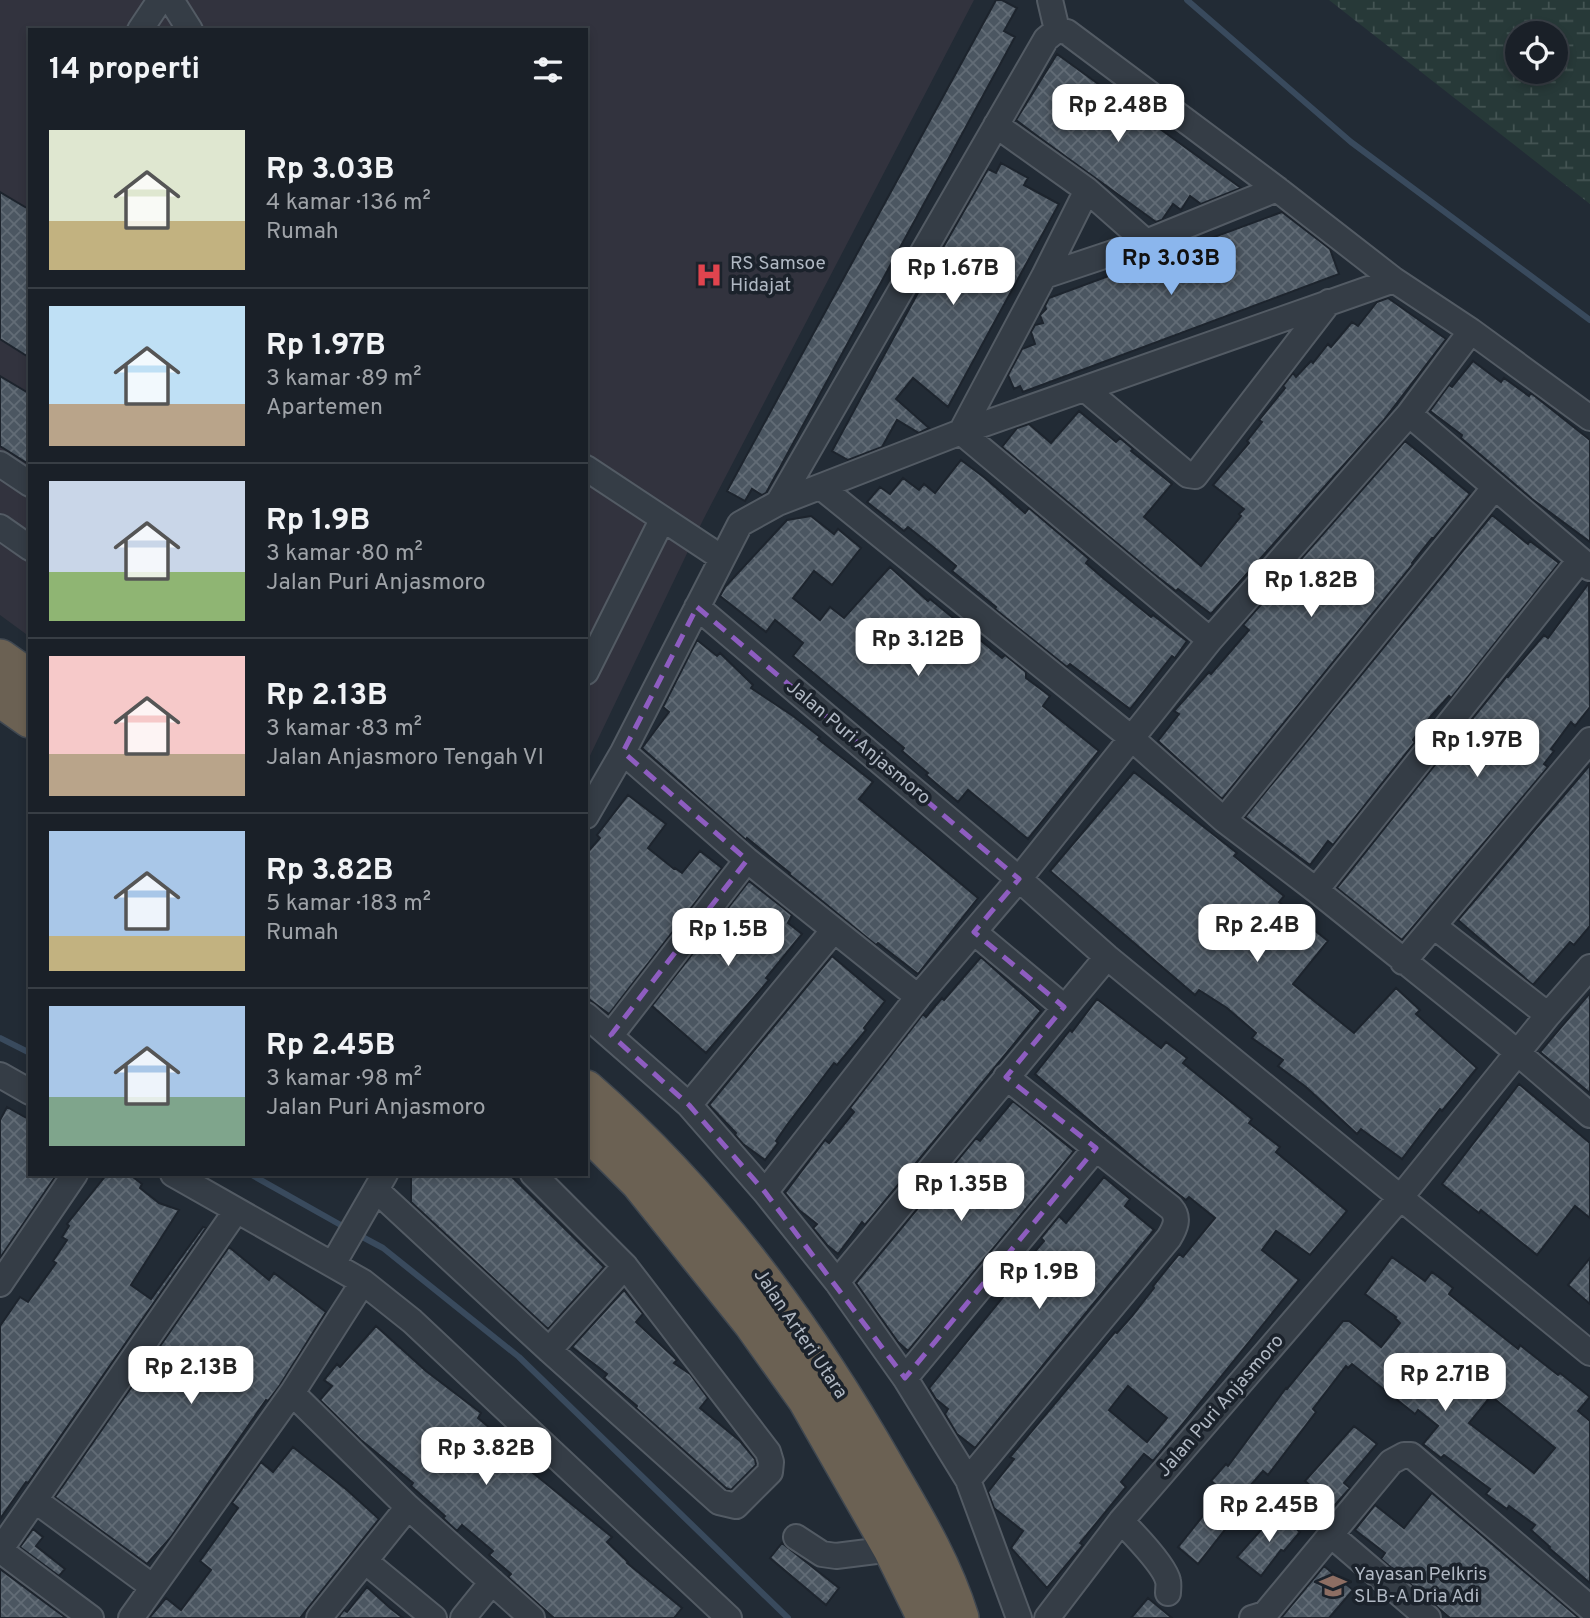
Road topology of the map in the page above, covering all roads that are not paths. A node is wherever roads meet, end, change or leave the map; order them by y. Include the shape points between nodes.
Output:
1 (166, 0) edge
2 (1050, 0) edge
3 (141, 28) edge
4 (189, 28) edge
5 (1057, 30) junction
6 (996, 125) junction
7 (1277, 189) junction
8 (1087, 190) junction
9 (1146, 242) junction
10 (1044, 276) junction
11 (1394, 279) junction
12 (1329, 302) junction
13 (1471, 331) junction
14 (1086, 389) junction
15 (1409, 414) junction
16 (1590, 418) edge
17 (961, 432) junction
18 (0, 464) edge
19 (588, 469) edge
20 (28, 483) edge
21 (821, 487) junction
22 (1495, 487) junction
23 (778, 503) junction
24 (663, 520) junction
25 (0, 527) edge
26 (28, 547) edge
27 (722, 558) junction
28 (1585, 564) edge
29 (697, 607) junction
30 (1210, 640) junction
31 (0, 658) edge
32 (588, 668) edge
33 (28, 677) edge
34 (0, 698) edge
35 (28, 718) edge
36 (1130, 737) junction
37 (1590, 740) edge
38 (623, 752) junction
39 (588, 813) edge
40 (1224, 820) junction
41 (747, 860) junction
42 (1019, 878) junction
43 (1316, 890) junction
44 (1435, 927) junction
45 (833, 931) junction
46 (974, 932) junction
47 (1107, 957) junction
48 (1403, 962) junction
49 (1590, 967) edge
50 (918, 997) junction
51 (1064, 1007) junction
52 (1548, 1015) junction
53 (588, 1018) edge
54 (611, 1035) junction
55 (1517, 1052) junction
56 (0, 1075) edge
57 (1006, 1077) junction
58 (28, 1091) edge
59 (588, 1091) edge
60 (689, 1105) junction
61 (1590, 1115) edge
62 (588, 1131) edge
63 (1096, 1148) junction
64 (74, 1176) edge
65 (176, 1176) edge
66 (535, 1176) edge
67 (377, 1189) edge
68 (765, 1192) junction
69 (1400, 1198) junction
70 (236, 1211) junction
71 (337, 1257) junction
72 (625, 1266) junction
73 (363, 1282) junction
74 (837, 1282) junction
75 (0, 1284) edge
76 (549, 1350) junction
77 (1590, 1353) edge
78 (905, 1378) junction
79 (292, 1393) junction
80 (968, 1480) junction
81 (36, 1501) junction
82 (408, 1507) junction
83 (1121, 1521) junction
84 (1331, 1535) junction
85 (796, 1537) dead end
86 (4, 1538) edge
87 (892, 1549) junction
88 (365, 1561) junction
89 (492, 1582) junction
90 (153, 1587) junction
91 (1167, 1592) dead end
92 (1590, 1608) edge
93 (1262, 1617) edge
94 (91, 1618) edge
95 (131, 1618) edge
96 (319, 1618) edge
97 (435, 1618) edge
98 (463, 1618) edge
99 (532, 1618) edge
100 (729, 1618) edge
101 (926, 1618) edge
102 (960, 1618) edge
103 (1019, 1618) edge
104 (1047, 1618) edge
105 (1428, 1618) edge

1 - 3 street via 158,3
1 - 4 street via 173,3
2 - 5 street
5 - 6 street via 1046,39
5 - 7 street via 1067,32
6 - 8 street
6 - 23 street
7 - 9 street
7 - 11 street
8 - 9 street
8 - 10 street
9 - 10 street
10 - 17 street
11 - 12 street
11 - 13 street
12 - 14 street
12 - 14 street via 1195,476 1188,475
13 - 15 street
13 - 16 street
14 - 17 street
15 - 22 street
15 - 30 street
17 - 21 street
17 - 30 street
18 - 20 street
19 - 24 street
21 - 23 street
21 - 36 street
22 - 28 street
22 - 40 street
23 - 27 street via 740,524
24 - 27 street
24 - 32 street
25 - 26 street
27 - 29 street
28 - 43 street
29 - 38 street
29 - 42 street, Jalan Puri Anjasmoro
30 - 36 street
31 - 33 highway
34 - 35 highway
36 - 40 street
36 - 42 street
37 - 44 street
38 - 39 street
38 - 41 street
40 - 43 street
41 - 45 street
41 - 54 street
42 - 46 street
42 - 47 street, Jalan Puri Anjasmoro
43 - 48 street
44 - 48 street
44 - 52 street
45 - 50 street
45 - 60 street
46 - 50 street
46 - 51 street
47 - 51 street
47 - 69 street, Jalan Puri Anjasmoro
48 - 55 street
49 - 52 street, Jalan Puri Anjasmoro
50 - 68 street
51 - 57 street
52 - 55 street, Jalan Puri Anjasmoro
53 - 54 street
54 - 60 street
55 - 61 street
55 - 69 street, Jalan Puri Anjasmoro
56 - 58 street
57 - 63 street
57 - 74 street
59 - 102 highway, Jalan Arteri Utara via 707,1210 774,1292 828,1371 937,1556
60 - 68 street
62 - 87 highway, Jalan Arteri Utara via 639,1182 752,1323 807,1400
63 - 78 street
63 - 80 street via 1171,1208 1176,1225
64 - 75 street
65 - 70 street
66 - 72 street
67 - 71 street
67 - 76 street
68 - 74 street
69 - 77 street, Jalan Puri Anjasmoro
69 - 83 street, Jalan Puri Anjasmoro
70 - 71 street
70 - 81 street
71 - 73 street
72 - 76 street
72 - 76 street via 768,1452 770,1472 736,1506 719,1502
73 - 79 street
73 - 100 street via 412,1321
74 - 78 street
78 - 80 street
79 - 82 street
79 - 90 street
80 - 103 street
81 - 86 street
81 - 90 street
82 - 88 street
82 - 89 street
83 - 91 street via 1165,1573
83 - 104 street, Jalan Puri Anjasmoro
84 - 92 street via 1391,1462 1411,1455
84 - 93 street
84 - 105 street
85 - 87 street via 822,1554 836,1556
86 - 94 street
87 - 101 highway, Jalan Arteri Utara
88 - 96 street
88 - 97 street
89 - 98 street
89 - 99 street
90 - 95 street

